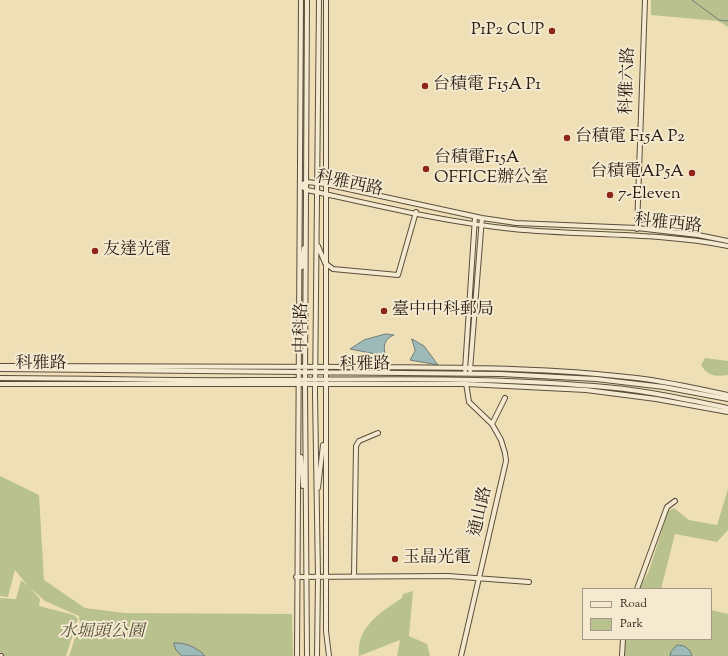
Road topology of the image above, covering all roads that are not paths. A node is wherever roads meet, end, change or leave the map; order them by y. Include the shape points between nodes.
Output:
1 (301, 0) edge
2 (307, 0) edge
3 (319, 0) edge
4 (326, 0) edge
5 (645, 0) edge
6 (307, 182) junction
7 (316, 183) junction
8 (325, 184) junction
9 (300, 185) junction
10 (307, 190) junction
11 (316, 192) junction
12 (325, 193) junction
13 (416, 212) junction
14 (475, 217) junction
15 (482, 218) junction
16 (306, 224) junction
17 (474, 224) junction
18 (481, 225) junction
19 (637, 228) junction
20 (637, 234) junction
21 (728, 241) edge
22 (317, 244) junction
23 (728, 246) edge
24 (325, 263) junction
25 (300, 297) junction
26 (0, 366) edge
27 (299, 366) junction
28 (306, 366) junction
29 (315, 366) junction
30 (326, 366) junction
31 (468, 368) junction
32 (0, 369) edge
33 (299, 373) junction
34 (306, 373) junction
35 (315, 373) junction
36 (326, 373) junction
37 (464, 373) junction
38 (470, 373) junction
39 (0, 378) edge
40 (315, 379) junction
41 (465, 379) junction
42 (470, 379) junction
43 (299, 382) junction
44 (305, 382) junction
45 (326, 382) junction
46 (0, 384) edge
47 (315, 384) junction
48 (467, 384) junction
49 (728, 395) edge
50 (505, 398) dead end
51 (728, 399) edge
52 (728, 408) edge
53 (728, 412) edge
54 (492, 424) junction
55 (325, 431) junction
56 (378, 433) dead end
57 (299, 435) junction
58 (675, 501) dead end
59 (316, 502) junction
60 (306, 514) junction
61 (354, 576) junction
62 (296, 577) junction
63 (318, 577) junction
64 (327, 577) junction
65 (480, 577) junction
66 (308, 578) junction
67 (530, 582) dead end
68 (637, 588) edge
69 (623, 640) edge
70 (297, 656) edge
71 (307, 656) edge
72 (317, 656) edge
73 (329, 656) edge
74 (461, 656) edge
75 (622, 656) edge

1 - 9 street, 中科路
2 - 6 street, 中科路
3 - 7 street, 中科路
4 - 8 street, 中科路
5 - 19 street, 科雅六路
6 - 7 street, 科雅西路
6 - 9 street, 科雅西路
6 - 10 street, 中科路
7 - 8 street, 科雅西路
7 - 11 street, 中科路
8 - 12 street, 中科路
8 - 14 street, 科雅西路
9 - 10 street, 科雅西路
9 - 25 street, 中科路
10 - 11 street, 科雅西路
10 - 16 street, 中科路
11 - 12 street, 科雅西路
11 - 22 street, 中科路
12 - 13 street, 科雅西路
12 - 24 street, 中科路
13 - 17 street, 科雅西路
13 - 24 street via 398,275 333,270
14 - 15 street, 科雅西路
14 - 17 street
15 - 18 street
15 - 19 street, 科雅西路 via 516,223
16 - 25 street
16 - 28 street, 中科路
17 - 18 street, 科雅西路
17 - 31 street
18 - 20 street, 科雅西路
18 - 31 street
19 - 20 street, 科雅六路
19 - 21 street, 科雅西路
20 - 23 street, 科雅西路 via 699,240
22 - 24 street
22 - 29 street, 中科路
24 - 30 street, 中科路
25 - 27 street, 中科路
26 - 27 street, 科雅路
27 - 28 street, 科雅路
27 - 33 street, 中科路
28 - 29 street, 科雅路
28 - 34 street, 中科路
29 - 30 street, 科雅路
29 - 35 street, 中科路
30 - 31 street, 科雅路
30 - 36 street, 中科路
31 - 37 street
31 - 38 street
31 - 49 street, 科雅路 via 626,376
32 - 33 street, 科雅路
33 - 34 street, 科雅路
33 - 43 street, 中科路
34 - 35 street, 科雅路
34 - 44 street, 中科路
35 - 36 street, 科雅路
35 - 40 street, 中科路
36 - 37 street, 科雅路
36 - 45 street, 中科路
37 - 38 street, 科雅路
37 - 41 street, 通山路
38 - 42 street
38 - 51 street, 科雅路 via 596,379
39 - 43 street, 科雅路
40 - 44 street, 科雅路
40 - 45 street, 科雅路
40 - 47 street, 中科路
41 - 42 street, 科雅路
41 - 45 street, 科雅路
41 - 48 street, 通山路
42 - 48 street
42 - 52 street, 科雅路 via 596,386 664,395
43 - 44 street, 科雅路
43 - 46 street, 科雅路
43 - 57 street, 中科路
44 - 47 street, 科雅路
44 - 60 street, 中科路
45 - 47 street, 科雅路
45 - 48 street, 科雅路
45 - 55 street, 中科路
47 - 59 street, 中科路
48 - 53 street, 科雅路 via 586,390
48 - 54 street, 通山路 via 469,402
50 - 54 street
54 - 65 street, 通山路 via 501,440 506,461
55 - 59 street
55 - 64 street, 中科路
56 - 61 street via 359,441 356,446
57 - 60 street
57 - 62 street, 中科路
58 - 68 street via 667,507
59 - 63 street, 中科路
60 - 66 street, 中科路
61 - 64 street
61 - 65 street
62 - 66 street
62 - 70 street, 中科路
63 - 64 street
63 - 66 street
63 - 72 street, 中科路
64 - 73 street, 中科路 via 326,631
65 - 67 street
65 - 74 street, 通山路
66 - 71 street, 中科路
69 - 75 street

